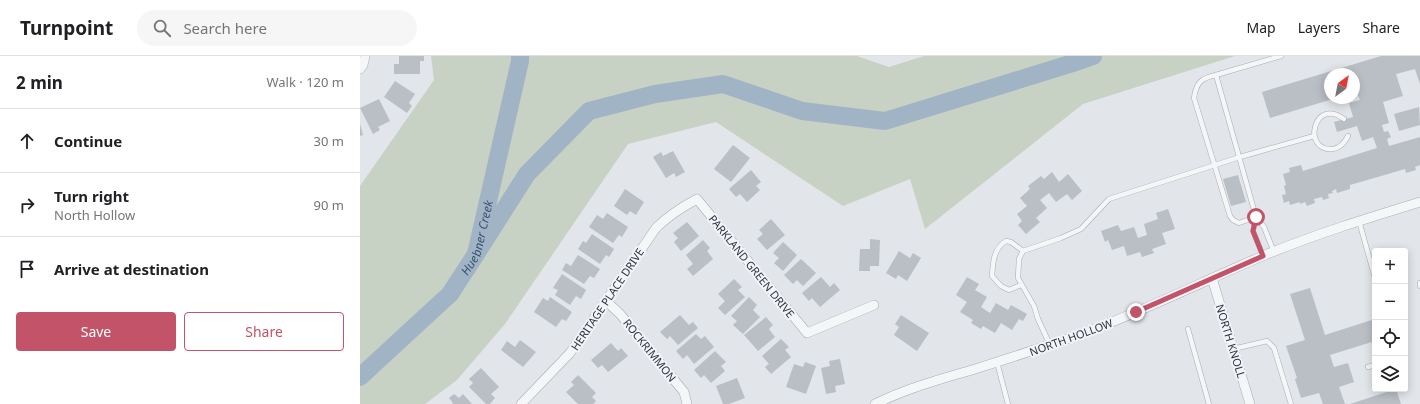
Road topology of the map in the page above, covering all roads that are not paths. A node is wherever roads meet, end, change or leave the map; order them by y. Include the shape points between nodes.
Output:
1 (365, 56) edge
2 (1281, 56) edge
3 (360, 69) edge
4 (1216, 75) junction
5 (1344, 119) dead end
6 (1314, 136) junction
7 (1348, 136) dead end
8 (1240, 157) junction
9 (1215, 165) junction
10 (697, 199) joint
11 (1420, 202) edge
12 (1256, 217) junction
13 (1359, 221) junction
14 (1023, 251) junction
15 (1274, 252) junction
16 (1263, 256) junction
17 (1372, 267) edge
18 (1212, 278) junction
19 (1420, 283) edge
20 (1022, 285) junction
21 (1420, 286) edge
22 (606, 301) junction
23 (874, 305) dead end
24 (1188, 330) dead end
25 (1050, 345) junction
26 (1233, 349) junction
27 (997, 362) junction
28 (1372, 366) edge
29 (1368, 367) dead end
30 (521, 404) edge
31 (687, 404) edge
32 (875, 404) edge
33 (1008, 404) edge
34 (1209, 404) edge
35 (1250, 404) edge
36 (1291, 404) edge

1 - 3 street
2 - 4 lane
4 - 8 lane
4 - 9 lane via 1199,83 1194,98
5 - 6 lane via 1334,114 1323,115 1316,123
6 - 7 lane via 1319,144 1330,149 1342,145
6 - 8 lane
8 - 9 lane
8 - 12 lane
9 - 12 lane via 1233,220 1239,223
9 - 14 lane via 1109,199 1080,229
10 - 22 street, HERITAGE PLACE DRIVE via 670,215 656,228
10 - 23 street, PARKLAND GREEN DRIVE via 807,333
11 - 13 street, NORTH HOLLOW
12 - 15 lane via 1264,227
12 - 16 lane via 1253,231
13 - 15 street, NORTH HOLLOW
13 - 17 lane
14 - 20 lane via 1019,259 1018,278
14 - 20 lane via 1011,242 1001,244 994,257 992,276 1009,290
15 - 16 street, NORTH HOLLOW
16 - 18 street, NORTH HOLLOW
18 - 25 street, NORTH HOLLOW via 1136,312
18 - 26 street, NORTH KNOLL
19 - 21 lane
20 - 25 lane
22 - 30 street, HERITAGE PLACE DRIVE via 570,353
22 - 31 street, ROCKRIMMON via 620,314 684,392
24 - 34 lane
25 - 27 street, NORTH HOLLOW
26 - 35 street, NORTH KNOLL
26 - 36 lane via 1267,341 1274,348
27 - 32 street, NORTH HOLLOW via 904,391
27 - 33 lane
28 - 29 lane

